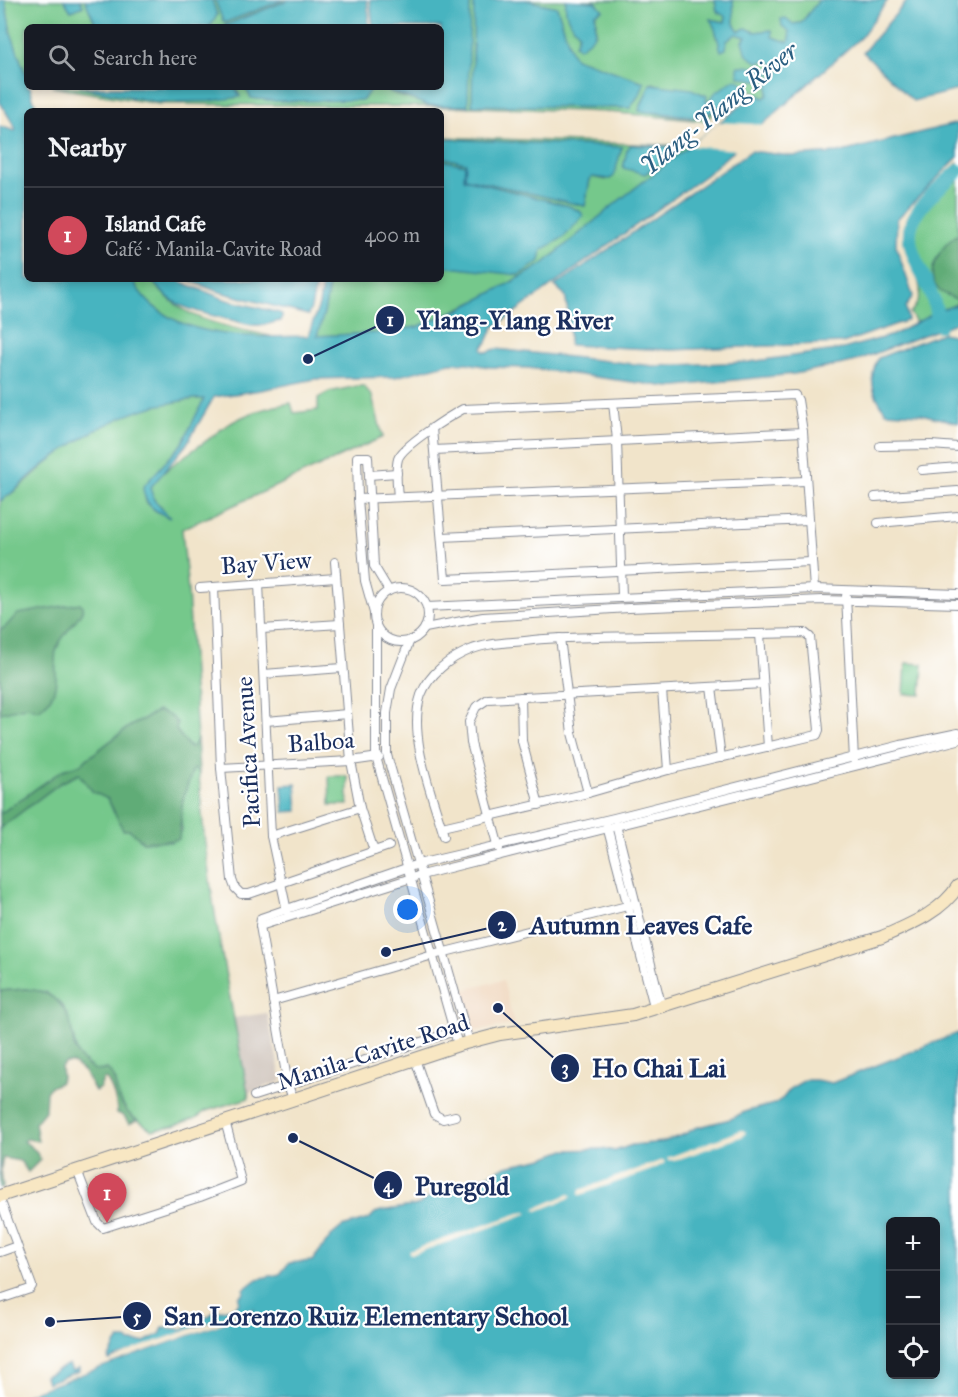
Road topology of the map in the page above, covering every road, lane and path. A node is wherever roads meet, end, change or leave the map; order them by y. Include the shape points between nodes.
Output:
1 (613, 403) junction
2 (432, 428) junction
3 (803, 432) junction
4 (617, 440) junction
5 (880, 446) dead end
6 (958, 447) edge
7 (434, 450) junction
8 (958, 467) edge
9 (922, 470) dead end
10 (397, 473) junction
11 (369, 475) junction
12 (806, 481) junction
13 (618, 487) junction
14 (958, 491) edge
15 (438, 495) junction
16 (398, 497) junction
17 (874, 497) dead end
18 (370, 498) junction
19 (358, 499) junction
20 (958, 516) edge
21 (808, 520) junction
22 (878, 523) dead end
23 (620, 528) junction
24 (442, 537) junction
25 (335, 562) dead end
26 (811, 562) junction
27 (621, 569) junction
28 (336, 578) junction
29 (259, 584) junction
30 (214, 587) junction
31 (200, 588) dead end
32 (814, 589) junction
33 (847, 590) junction
34 (388, 591) junction
35 (958, 594) edge
36 (622, 597) junction
37 (846, 601) junction
38 (558, 602) junction
39 (958, 604) edge
40 (427, 607) junction
41 (558, 612) junction
42 (374, 613) junction
43 (376, 623) junction
44 (340, 624) junction
45 (425, 628) junction
46 (262, 629) junction
47 (760, 634) junction
48 (560, 638) junction
49 (410, 640) junction
50 (342, 668) junction
51 (264, 674) junction
52 (763, 684) junction
53 (712, 687) junction
54 (662, 690) junction
55 (568, 694) junction
56 (520, 697) junction
57 (346, 714) junction
58 (266, 721) junction
59 (958, 733) edge
60 (958, 740) edge
61 (768, 747) junction
62 (387, 755) junction
63 (376, 757) junction
64 (721, 759) junction
65 (351, 760) junction
66 (854, 762) junction
67 (267, 765) junction
68 (221, 768) junction
69 (668, 770) junction
70 (588, 793) junction
71 (539, 805) junction
72 (360, 808) junction
73 (490, 817) junction
74 (610, 819) junction
75 (612, 829) junction
76 (271, 836) junction
77 (498, 845) junction
78 (389, 846) dead end
79 (374, 851) junction
80 (501, 855) junction
81 (418, 864) junction
82 (408, 868) junction
83 (422, 875) junction
84 (411, 878) junction
85 (280, 882) junction
86 (958, 886) edge
87 (631, 904) junction
88 (287, 912) junction
89 (444, 952) junction
90 (433, 955) junction
91 (273, 1001) junction
92 (659, 1009) junction
93 (465, 1029) junction
94 (455, 1032) junction
95 (463, 1044) junction
96 (415, 1059) junction
97 (288, 1085) junction
98 (254, 1096) dead end
99 (293, 1099) junction
100 (455, 1116) dead end
101 (225, 1121) junction
102 (77, 1170) junction
103 (0, 1198) edge
104 (17, 1246) junction
105 (0, 1252) edge
106 (0, 1299) edge

1 - 2 street via 463,409
1 - 3 street via 795,395
1 - 4 street
2 - 7 street
2 - 10 street via 402,452
3 - 4 street
3 - 12 street
4 - 7 street
4 - 13 street
5 - 6 street
7 - 15 street
8 - 9 street
10 - 11 street
10 - 16 street
11 - 18 street
11 - 19 street via 368,457 356,457
12 - 13 street
12 - 21 street
13 - 15 street
13 - 23 street
14 - 17 street
15 - 16 street
15 - 24 street
16 - 18 street
18 - 19 street
18 - 34 street via 374,566
19 - 42 street via 365,581
20 - 22 street
21 - 23 street
21 - 26 street
23 - 24 street
23 - 27 street
24 - 27 street via 445,579
25 - 28 street
26 - 27 street
26 - 32 street
27 - 36 street
28 - 29 street, Bay View
28 - 44 street
29 - 30 street, Bay View
29 - 46 street, Pacifica Avenue
30 - 31 street, Bay View
30 - 68 street
32 - 33 street
32 - 36 street
33 - 35 street
33 - 37 street
34 - 40 street via 411,590 424,599
34 - 42 street via 381,596
36 - 38 street
37 - 39 street
37 - 41 street
37 - 66 street
38 - 40 street
38 - 41 street
40 - 45 street
41 - 45 street via 483,617
42 - 43 street
43 - 49 street via 386,637
43 - 63 street
44 - 46 street
44 - 50 street
45 - 49 street
46 - 51 street, Pacifica Avenue
47 - 48 street
47 - 52 street
47 - 61 street via 810,636 819,730 814,737
48 - 55 street
48 - 73 street via 471,649 443,666 422,693 416,728 443,832
49 - 62 street via 391,689
50 - 51 street
50 - 57 street
51 - 58 street, Pacifica Avenue
52 - 53 street
52 - 61 street
53 - 54 street
53 - 64 street
54 - 55 street
54 - 69 street
55 - 56 street
55 - 70 street via 572,733
56 - 71 street via 522,741
56 - 73 street via 488,699 476,707 469,722
57 - 58 street
57 - 65 street
58 - 67 street, Pacifica Avenue
59 - 66 street
60 - 66 street
61 - 64 street
62 - 63 street, Balboa
62 - 81 street
63 - 65 street, Balboa
63 - 82 street
64 - 69 street
65 - 67 street, Balboa
65 - 72 street
66 - 74 street
66 - 75 street
67 - 68 street, Balboa
67 - 76 street, Pacifica Avenue
68 - 85 street via 235,888 241,894 249,894
69 - 70 street
70 - 71 street
71 - 73 street
72 - 76 street
72 - 79 street
73 - 77 street
74 - 75 street
74 - 77 street
75 - 80 street
75 - 87 street
76 - 85 street, Pacifica Avenue
77 - 80 street
77 - 81 street
78 - 79 street
79 - 85 street
80 - 83 street
81 - 82 street
81 - 83 street
82 - 84 street
82 - 88 street
83 - 84 street
83 - 89 street
84 - 88 street
84 - 90 street
85 - 88 street, Pacifica Avenue
86 - 92 main road, Manila-Cavite Road via 936,908 882,937
87 - 89 street
87 - 92 street
88 - 91 street via 260,926
89 - 90 street
89 - 93 street
90 - 91 street
90 - 94 street
91 - 97 street
92 - 95 main road, Manila-Cavite Road via 500,1034
93 - 94 street
93 - 95 street
94 - 95 street
94 - 97 street
95 - 96 main road, Manila-Cavite Road
96 - 99 main road, Manila-Cavite Road
96 - 100 street via 434,1114 443,1119
97 - 98 street
97 - 99 street
99 - 101 main road, Manila-Cavite Road
101 - 102 main road, Manila-Cavite Road
101 - 102 street via 241,1181 200,1197 103,1228 97,1222
102 - 103 main road, Manila-Cavite Road
103 - 104 street
104 - 105 street
104 - 106 street via 32,1287

